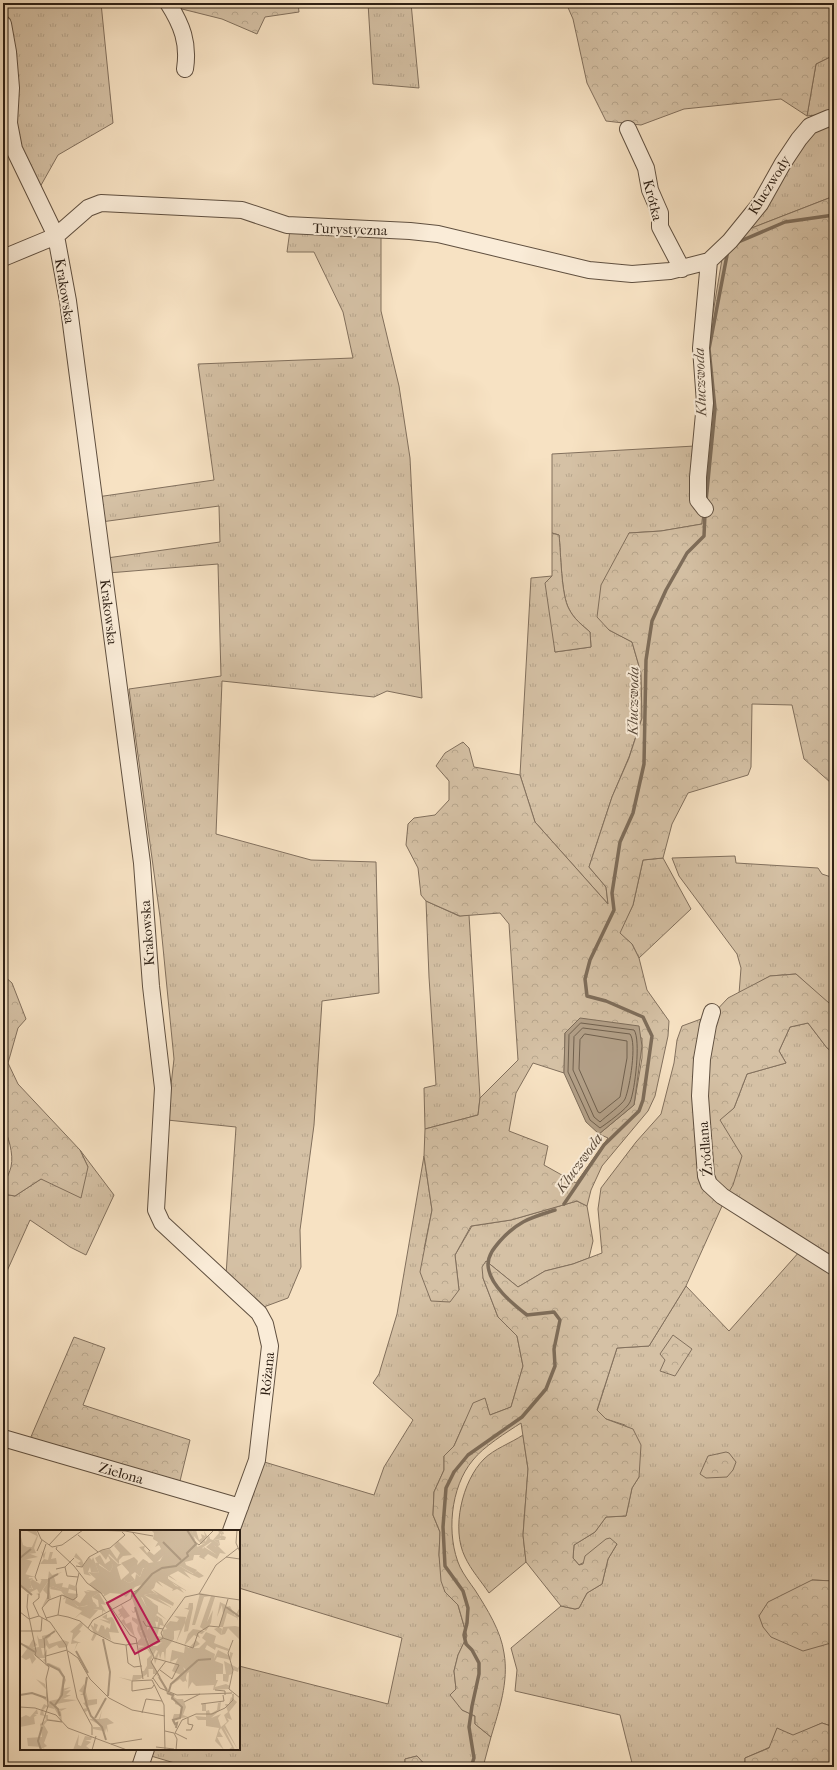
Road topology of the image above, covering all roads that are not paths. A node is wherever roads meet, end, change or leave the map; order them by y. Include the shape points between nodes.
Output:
1 (168, 3) edge
2 (3, 24) edge
3 (185, 69) dead end
4 (834, 118) edge
5 (628, 129) dead end
6 (56, 236) junction
7 (3, 258) edge
8 (709, 261) junction
9 (682, 269) junction
10 (705, 509) dead end
11 (712, 1012) dead end
12 (156, 1210) joint
13 (834, 1268) edge
14 (3, 1438) edge
15 (240, 1507) junction
16 (231, 1530) edge
17 (146, 1750) edge
18 (140, 1767) edge

1 - 3 street via 183,32 187,54
2 - 6 street, Krakowska via 11,88 9,123 14,149
4 - 8 street, Kluczwody via 810,126 783,163 760,204 730,241
5 - 9 street, Krótka via 646,168 650,190 660,212 660,227
6 - 7 street, Turystyczna
6 - 9 street, Turystyczna via 88,208 101,203 242,210 295,226 438,234 589,270 632,274
6 - 12 street, Krakowska via 69,309 142,863 151,986 163,1088
8 - 9 street, Turystyczna
8 - 10 street via 701,348 705,403 698,477 698,500
11 - 13 street, Źródlana via 706,1039 700,1096 704,1166 709,1184 722,1196
12 - 15 street, Różana via 162,1223 259,1313 265,1324 270,1346 257,1460
14 - 15 street, Zielona
15 - 16 street, Różana
17 - 18 street

